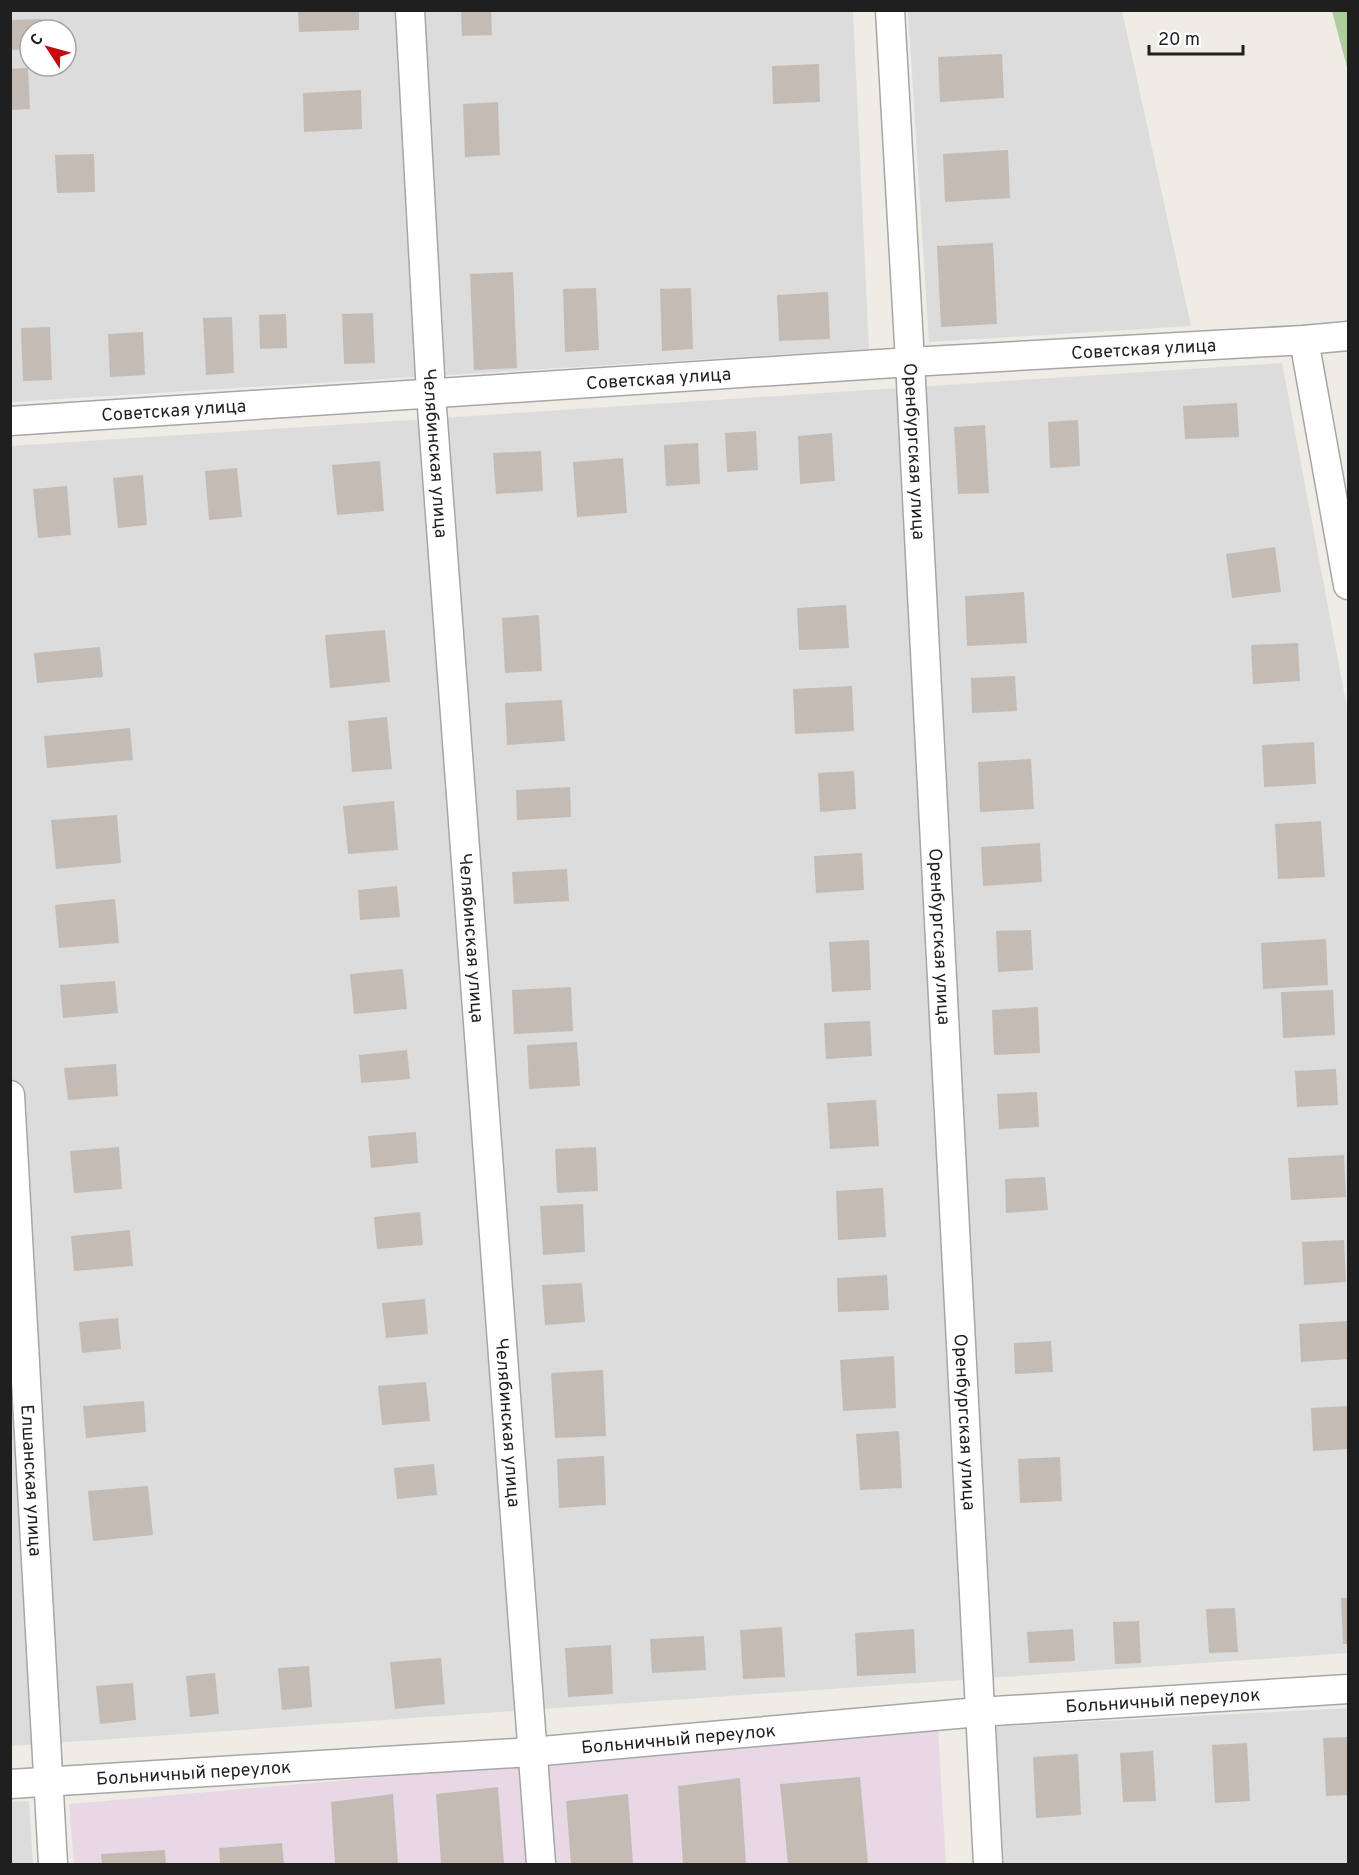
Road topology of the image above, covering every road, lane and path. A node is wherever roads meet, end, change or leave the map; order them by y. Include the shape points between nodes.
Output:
1 (410, 10) edge
2 (890, 10) edge
3 (1348, 336) edge
4 (1304, 340) junction
5 (910, 362) junction
6 (431, 394) junction
7 (10, 421) edge
8 (1348, 585) edge
9 (10, 1095) edge
10 (1348, 1689) edge
11 (979, 1712) junction
12 (531, 1752) junction
13 (48, 1782) junction
14 (10, 1784) edge
15 (53, 1864) edge
16 (541, 1864) edge
17 (988, 1864) edge

1 - 6 street, Челябинская улица
2 - 5 street, Оренбургская улица
3 - 4 street, Советская улица
4 - 5 street, Советская улица
4 - 8 street
5 - 6 street, Советская улица
5 - 11 street, Оренбургская улица
6 - 7 street, Советская улица
6 - 12 street, Челябинская улица
9 - 13 street, Елшанская улица
10 - 11 street, Больничный переулок
11 - 12 street, Больничный переулок
11 - 17 street, Оренбургская улица
12 - 13 street, Больничный переулок
12 - 16 street, Челябинская улица
13 - 14 street, Больничный переулок
13 - 15 street, Елшанская улица

